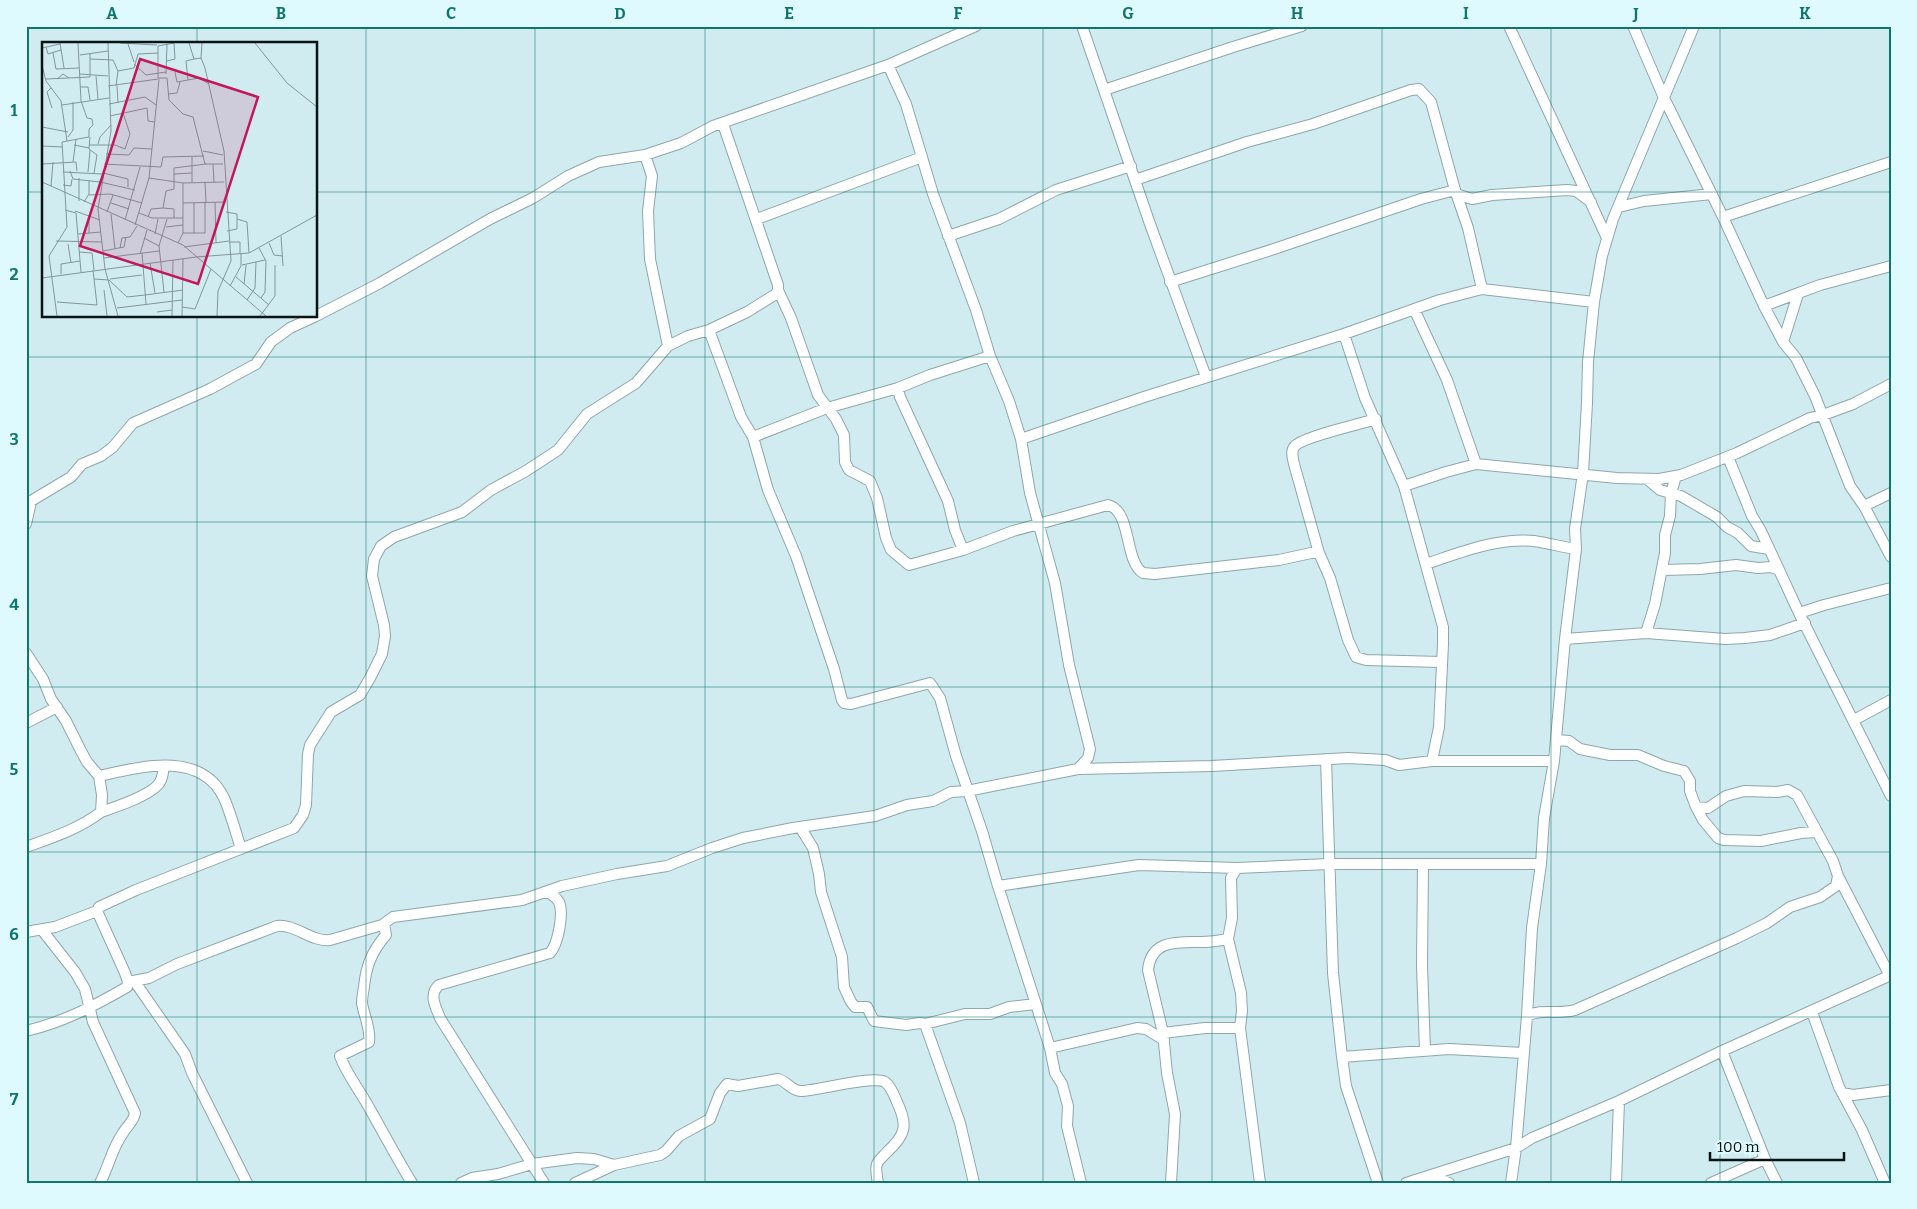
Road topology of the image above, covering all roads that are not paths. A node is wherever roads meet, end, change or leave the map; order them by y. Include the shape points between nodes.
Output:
1 (976, 26) edge
2 (1082, 26) edge
3 (1302, 26) edge
4 (1509, 26) edge
5 (1633, 26) edge
6 (1694, 26) edge
7 (888, 65) junction
8 (1104, 90) junction
9 (1664, 98) junction
10 (723, 124) junction
11 (645, 155) junction
12 (922, 157) junction
13 (1891, 162) edge
14 (1131, 166) junction
15 (1135, 180) junction
16 (1456, 192) junction
17 (1712, 194) junction
18 (1591, 202) junction
19 (1619, 207) junction
20 (1723, 217) junction
21 (757, 219) junction
22 (948, 236) junction
23 (1607, 238) junction
24 (1891, 266) edge
25 (1170, 282) junction
26 (1482, 289) junction
27 (778, 290) junction
28 (1798, 294) junction
29 (1594, 302) junction
30 (1764, 306) junction
31 (1414, 309) junction
32 (318, 315) edge
33 (312, 318) edge
34 (709, 330) junction
35 (1344, 334) junction
36 (1783, 342) junction
37 (668, 346) junction
38 (990, 356) junction
39 (1206, 377) junction
40 (1891, 384) edge
41 (898, 388) junction
42 (827, 408) junction
43 (1823, 415) junction
44 (1376, 420) junction
45 (753, 437) junction
46 (1021, 438) junction
47 (1728, 457) junction
48 (1476, 464) junction
49 (1582, 475) junction
50 (1676, 476) junction
51 (1647, 479) junction
52 (1404, 486) junction
53 (1671, 493) junction
54 (1891, 493) edge
55 (29, 503) edge
56 (1864, 506) junction
57 (26, 524) edge
58 (1038, 524) junction
59 (963, 550) junction
60 (1576, 550) junction
61 (1769, 550) junction
62 (1319, 553) junction
63 (1891, 557) edge
64 (1426, 564) junction
65 (1662, 570) junction
66 (1779, 570) junction
67 (1891, 588) edge
68 (1799, 613) junction
69 (1805, 622) junction
70 (1646, 633) junction
71 (1565, 639) junction
72 (26, 653) edge
73 (1441, 662) junction
74 (1891, 700) edge
75 (57, 707) junction
76 (1854, 720) junction
77 (26, 723) edge
78 (1556, 740) junction
79 (1326, 759) junction
80 (1432, 761) junction
81 (1554, 761) junction
82 (164, 766) junction
83 (1078, 769) junction
84 (99, 776) junction
85 (968, 791) junction
86 (1891, 796) edge
87 (1696, 807) junction
88 (101, 812) junction
89 (800, 827) junction
90 (1817, 832) junction
91 (26, 847) edge
92 (241, 849) junction
93 (1330, 864) junction
94 (1423, 864) junction
95 (1541, 864) junction
96 (1237, 868) junction
97 (1838, 876) junction
98 (998, 886) junction
99 (547, 892) junction
100 (96, 912) junction
101 (384, 924) junction
102 (42, 930) junction
103 (26, 932) edge
104 (1228, 939) junction
105 (1890, 976) edge
106 (132, 982) junction
107 (1035, 1004) junction
108 (89, 1009) junction
109 (1812, 1012) junction
110 (1527, 1016) junction
111 (1160, 1019) junction
112 (925, 1024) junction
113 (1240, 1028) junction
114 (1146, 1029) junction
115 (26, 1031) edge
116 (1164, 1036) junction
117 (1050, 1048) junction
118 (1425, 1050) junction
119 (1722, 1051) junction
120 (1523, 1053) junction
121 (1342, 1057) junction
122 (1891, 1090) edge
123 (1842, 1093) junction
124 (1619, 1101) junction
125 (1516, 1148) junction
126 (1765, 1158) junction
127 (532, 1164) junction
128 (614, 1165) junction
129 (1430, 1176) junction
130 (971, 1181) edge
131 (100, 1183) edge
132 (247, 1183) edge
133 (412, 1183) edge
134 (461, 1183) edge
135 (544, 1183) edge
136 (575, 1183) edge
137 (878, 1183) edge
138 (1081, 1183) edge
139 (1171, 1183) edge
140 (1260, 1183) edge
141 (1378, 1183) edge
142 (1406, 1183) edge
143 (1449, 1183) edge
144 (1511, 1183) edge
145 (1616, 1183) edge
146 (1711, 1183) edge
147 (1777, 1183) edge
148 (1885, 1183) edge

1 - 7 street
2 - 8 street
3 - 8 street
4 - 18 street
5 - 9 street
6 - 9 street
7 - 10 street
7 - 12 street via 906,104
8 - 14 street
9 - 17 street
9 - 19 street
10 - 11 street
10 - 21 street
11 - 32 street via 599,162 568,176
11 - 37 street via 652,176 648,227 650,259
12 - 21 street
12 - 22 street
13 - 20 street
14 - 15 street
14 - 22 street via 1056,190 999,219
15 - 16 street via 1419,89 1431,102
15 - 25 street
16 - 18 street via 1472,199 1567,190 1576,191
16 - 25 street via 1405,204
16 - 26 street
17 - 19 street
17 - 20 street
18 - 23 street
19 - 23 street
20 - 30 street
21 - 27 street
22 - 38 street
23 - 29 street
24 - 28 street
25 - 39 street
26 - 29 street
26 - 31 street
27 - 34 street via 771,297
27 - 42 street via 818,395
28 - 30 street
28 - 36 street
29 - 49 street
30 - 36 street
31 - 35 street
31 - 48 street via 1447,380
33 - 55 street via 271,342 256,364 210,389 133,423 113,447 82,464 71,477
34 - 37 street
34 - 45 street via 741,417
35 - 39 street
35 - 44 street via 1365,398
36 - 43 street via 1796,358
37 - 92 street via 636,383 587,414 558,450 491,490 462,512 394,537 381,546 374,558 372,576 384,625 382,654 360,695 331,712 310,745 306,805 299,823 294,828
38 - 41 street
38 - 46 street
39 - 46 street
40 - 43 street
41 - 42 street
41 - 59 street via 948,501
42 - 45 street
42 - 59 street via 844,435 845,462 850,470 872,484 891,550 909,565
43 - 47 street via 1803,420
43 - 56 street via 1850,486
44 - 52 street
44 - 62 street via 1293,447 1294,464
45 - 85 street via 768,490 808,589 842,700 851,704 932,684 940,698
46 - 58 street
47 - 50 street
47 - 61 street
48 - 49 street
48 - 52 street
49 - 51 street
49 - 60 street via 1575,530
50 - 51 street
50 - 53 street
51 - 53 street via 1660,490
52 - 64 street
53 - 61 street via 1717,516 1751,546
53 - 65 street
54 - 56 street
55 - 57 street
56 - 63 street
58 - 59 street
58 - 62 street via 1112,506 1121,517 1139,571 1148,575
58 - 83 street via 1055,583 1069,664 1090,749 1088,758
60 - 64 street via 1536,541 1502,542
60 - 71 street
61 - 66 street
62 - 73 street via 1356,657
64 - 73 street via 1442,627
65 - 66 street via 1736,564
65 - 70 street
66 - 68 street
67 - 68 street
68 - 69 street
69 - 70 street via 1770,635 1744,638
69 - 76 street
70 - 71 street
71 - 78 street
72 - 75 street
73 - 80 street via 1438,727
74 - 76 street
75 - 77 street
75 - 84 street via 87,762
76 - 86 street
78 - 81 street
78 - 87 street via 1569,741 1580,749 1610,755 1638,755 1664,766 1682,769 1690,781
79 - 80 street via 1385,760 1400,765
79 - 83 street
79 - 93 street
80 - 81 street
81 - 95 street via 1544,818
82 - 84 street
82 - 88 street via 156,787
82 - 92 street via 185,766 204,774 218,788
83 - 85 street
84 - 88 street
85 - 89 street via 951,792 933,801 907,805 876,816
85 - 98 street
87 - 90 street via 1714,835 1724,840 1761,841 1801,832
87 - 90 street via 1708,808 1736,792 1791,791 1799,797
88 - 91 street via 72,829
89 - 99 street via 742,838 667,866 617,874
89 - 112 street via 813,848 821,892 842,958 844,987 853,1006 866,1006 874,1021
90 - 97 street
92 - 100 street via 107,902
93 - 94 street
93 - 96 street
93 - 121 street via 1333,973
94 - 95 street
94 - 118 street
95 - 110 street via 1532,928
96 - 98 street via 1140,865
96 - 104 street via 1231,878 1232,918
97 - 105 street
97 - 110 street via 1836,886 1820,897 1790,907 1761,926 1681,964 1575,1010 1536,1011
98 - 107 street
99 - 101 street via 510,902 393,917
99 - 127 street via 557,900 561,910 560,925 550,953 439,985 433,992 440,1018
100 - 102 street
100 - 106 street
101 - 106 street via 321,940 289,927 277,926
101 - 133 street via 386,935 372,954 365,974 362,1002 369,1042 340,1056
102 - 103 street
102 - 108 street via 81,982 89,998
104 - 111 street via 1180,942 1155,951 1148,970
104 - 113 street via 1241,993
105 - 109 street
106 - 108 street
106 - 132 street via 185,1054
107 - 112 street via 1009,1007 990,1014 965,1014
107 - 117 street
108 - 115 street via 58,1023
108 - 131 street via 135,1113 113,1150
109 - 119 street
109 - 123 street
110 - 120 street
111 - 114 street
111 - 116 street
112 - 130 street via 960,1123
113 - 116 street via 1190,1029
113 - 140 street
114 - 116 street
114 - 117 street via 1123,1030
116 - 139 street via 1175,1114
117 - 138 street via 1054,1073 1062,1084 1068,1106 1067,1126
118 - 120 street
118 - 121 street
119 - 124 street
119 - 126 street
120 - 125 street
121 - 141 street via 1346,1086
122 - 123 street via 1853,1095
123 - 148 street
124 - 125 street
124 - 145 street
125 - 129 street
125 - 144 street
126 - 146 street
126 - 147 street
127 - 128 street via 586,1157
127 - 134 street
127 - 135 street
128 - 136 street
128 - 137 street via 666,1152 679,1136 710,1119 726,1084 738,1086 778,1079 801,1091 877,1081 891,1088 904,1118 903,1134 878,1162
129 - 142 street
129 - 143 street

